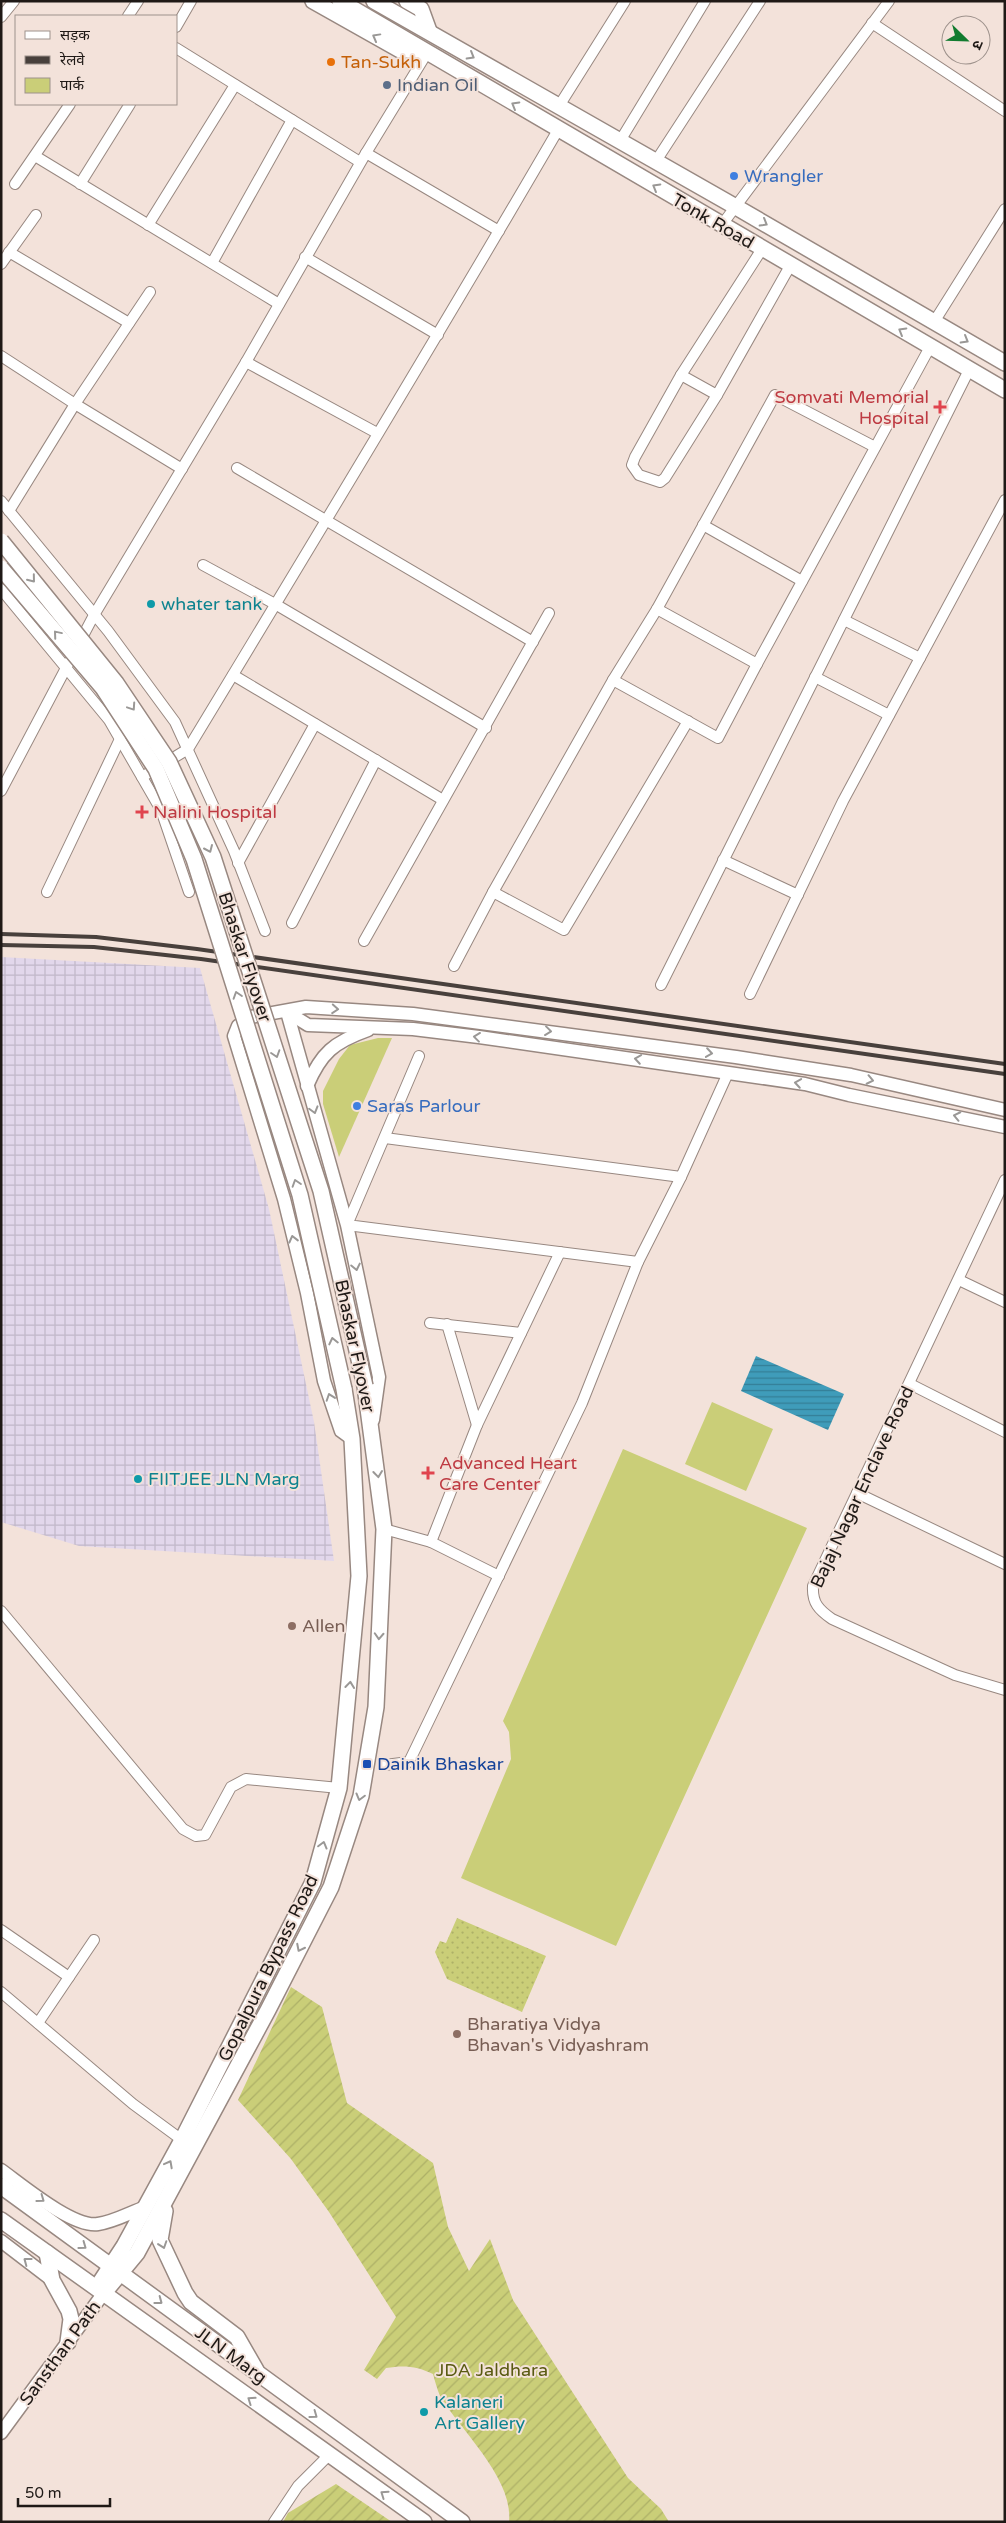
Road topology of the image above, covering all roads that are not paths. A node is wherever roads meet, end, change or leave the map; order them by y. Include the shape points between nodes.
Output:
1 (14, 1) edge
2 (138, 1) edge
3 (191, 1) edge
4 (313, 1) edge
5 (340, 1) edge
6 (407, 1) edge
7 (625, 1) edge
8 (705, 1) edge
9 (760, 1) edge
10 (889, 1) edge
11 (378, 4) edge
12 (129, 15) edge
13 (1, 17) edge
14 (872, 23) junction
15 (178, 24) edge
16 (429, 32) junction
17 (178, 49) edge
18 (424, 52) junction
19 (235, 85) junction
20 (69, 105) edge
21 (129, 105) edge
22 (559, 106) junction
23 (1005, 111) edge
24 (292, 120) junction
25 (558, 130) junction
26 (620, 141) junction
27 (366, 153) junction
28 (35, 156) junction
29 (656, 161) junction
30 (360, 162) junction
31 (15, 184) dead end
32 (80, 184) junction
33 (736, 207) junction
34 (1005, 209) edge
35 (36, 216) dead end
36 (148, 225) junction
37 (721, 226) junction
38 (499, 231) junction
39 (762, 249) junction
40 (10, 252) junction
41 (305, 257) junction
42 (212, 263) junction
43 (1, 264) edge
44 (790, 266) junction
45 (150, 292) dead end
46 (278, 304) junction
47 (934, 322) junction
48 (129, 323) junction
49 (438, 336) junction
50 (930, 347) junction
51 (1, 356) edge
52 (246, 362) junction
53 (1005, 363) edge
54 (969, 370) junction
55 (682, 375) junction
56 (1005, 390) edge
57 (717, 395) junction
58 (75, 404) junction
59 (377, 433) junction
60 (875, 447) junction
61 (182, 468) junction
62 (237, 468) dead end
63 (1005, 500) edge
64 (1, 501) edge
65 (9, 511) junction
66 (325, 520) junction
67 (703, 525) junction
68 (1, 541) edge
69 (204, 565) dead end
70 (1, 568) edge
71 (802, 581) junction
72 (1, 589) edge
73 (276, 604) junction
74 (657, 609) junction
75 (549, 614) dead end
76 (94, 615) junction
77 (844, 620) junction
78 (533, 642) junction
79 (920, 658) junction
80 (757, 664) junction
81 (65, 668) junction
82 (233, 675) junction
83 (815, 677) junction
84 (613, 680) junction
85 (889, 715) junction
86 (688, 721) junction
87 (315, 724) junction
88 (486, 728) junction
89 (120, 739) junction
90 (188, 750) junction
91 (376, 760) junction
92 (142, 777) junction
93 (1, 791) edge
94 (443, 800) junction
95 (723, 860) junction
96 (238, 863) junction
97 (47, 892) dead end
98 (189, 892) dead end
99 (493, 892) junction
100 (798, 895) junction
101 (292, 923) dead end
102 (265, 931) dead end
103 (364, 941) dead end
104 (454, 966) dead end
105 (661, 985) dead end
106 (750, 994) dead end
107 (287, 1012) junction
108 (375, 1028) junction
109 (419, 1056) dead end
110 (728, 1073) junction
111 (307, 1086) junction
112 (1005, 1110) edge
113 (1005, 1127) edge
114 (385, 1138) junction
115 (681, 1177) junction
116 (1005, 1180) edge
117 (347, 1225) junction
118 (560, 1252) junction
119 (638, 1262) junction
120 (959, 1280) junction
121 (1005, 1302) edge
122 (430, 1322) dead end
123 (447, 1324) junction
124 (521, 1333) junction
125 (910, 1384) junction
126 (477, 1425) junction
127 (372, 1426) junction
128 (1005, 1432) edge
129 (352, 1439) junction
130 (858, 1493) junction
131 (384, 1529) junction
132 (431, 1542) junction
133 (1005, 1564) edge
134 (499, 1576) junction
135 (1, 1611) edge
136 (1005, 1690) edge
137 (385, 1765) dead end
138 (339, 1788) junction
139 (313, 1882) junction
140 (331, 1887) junction
141 (1, 1930) edge
142 (94, 1940) dead end
143 (69, 1977) junction
144 (1, 1992) edge
145 (38, 2023) junction
146 (182, 2140) junction
147 (1, 2170) edge
148 (1, 2186) edge
149 (167, 2197) junction
150 (146, 2207) junction
151 (1, 2220) edge
152 (1, 2241) edge
153 (47, 2254) junction
154 (116, 2269) junction
155 (52, 2280) junction
156 (99, 2291) junction
157 (68, 2342) junction
158 (260, 2377) junction
159 (1, 2433) edge
160 (329, 2455) junction
161 (274, 2522) edge
162 (424, 2522) edge
163 (462, 2522) edge

1 - 13 street
2 - 12 street
3 - 15 street
18 -> 4 main road via 400,50
5 - 18 main road, Tonk Road
6 - 16 main road via 421,9
7 - 22 street
8 - 26 street
9 - 29 street
10 - 14 street
11 - 16 main road, Tonk Road
14 - 23 street
14 - 33 street
16 -> 22 main road, Tonk Road
17 - 19 street
25 -> 18 main road, Tonk Road
18 - 27 street
19 - 24 street
19 - 36 street
20 - 28 street
21 - 32 street
22 - 26 main road, Tonk Road
24 - 30 street
24 - 42 street
37 -> 25 main road, Tonk Road
25 - 38 street
26 - 29 main road, Tonk Road
27 - 30 street
27 - 38 street
28 - 31 street
28 - 32 street
29 - 33 main road, Tonk Road
30 - 41 street
32 - 36 street
33 - 37 street
33 -> 47 main road, Tonk Road
34 - 47 street
35 - 40 street
36 - 42 street
37 - 39 main road, Tonk Road
38 - 49 street
39 - 44 main road, Tonk Road
39 - 55 street
40 - 43 street
40 - 48 street
41 - 46 street
41 - 49 street
42 - 46 street
50 -> 44 main road, Tonk Road
44 - 57 street
45 - 48 street
46 - 52 street
47 -> 53 main road, Tonk Road
48 - 58 street
49 - 59 street
50 - 54 main road, Tonk Road
50 - 60 street
51 - 58 street
52 - 59 street
52 - 61 street
54 - 56 main road, Tonk Road
54 - 77 street
55 - 57 street
55 - 57 street via 635,457 632,465 639,474 660,482 665,478
58 - 61 street
58 - 65 street
59 - 66 street
60 - 67 street via 775,395
60 - 71 street
61 - 76 street
62 - 66 street
63 - 79 street
64 - 65 street
65 - 76 street
66 - 73 street
66 - 78 street
67 - 71 street
67 - 74 street
68 -> 127 main road, Bhaskar Flyover, bridge via 116,683 169,762 213,857 321,1191
69 - 73 street
129 -> 70 main road, Bhaskar Flyover, bridge via 344,1389 300,1195 190,850 156,769 103,688
71 - 80 street
72 - 81 street
73 - 82 street
73 - 88 street
74 - 80 street
74 - 84 street
75 - 78 street
76 - 81 street
76 - 90 street via 175,722
77 - 79 street
77 - 83 street
78 - 88 street
79 - 85 street
80 - 86 street via 718,738
81 - 89 street via 109,720
81 - 93 street
82 - 87 street
82 - 90 street
83 - 85 street
83 - 95 street
84 - 86 street
84 - 99 street
85 - 100 street
86 - 99 street via 564,930
87 - 91 street
87 - 96 street
88 - 94 street
89 - 92 street
89 - 97 street
90 - 92 street
90 - 96 street
91 - 94 street
91 - 101 street
92 - 98 street via 161,810
94 - 103 street
95 - 100 street
95 - 105 street
96 - 102 street
99 - 104 street
100 - 106 street
107 - 108 street via 308,1025
107 - 111 street
107 -> 112 street via 306,1007 413,1014 602,1038 851,1076
129 -> 107 street via 341,1431 324,1382 284,1199 234,1036 238,1026 251,1017
110 -> 108 street via 479,1037
108 - 111 street via 327,1051
109 - 114 street
113 -> 110 street via 805,1084
110 - 115 street
111 -> 117 street
114 - 115 street
114 - 117 street
115 - 119 street
116 - 120 street, Bajaj Nagar Enclave Road
117 - 118 street
117 -> 127 street via 379,1377
118 - 119 street
118 - 124 street
119 - 134 street via 582,1403
120 - 121 street
120 - 125 street, Bajaj Nagar Enclave Road
122 - 123 street
123 - 124 street
123 - 126 street
124 - 126 street
125 - 128 street
125 - 130 street, Bajaj Nagar Enclave Road
126 - 132 street
127 -> 131 main road, Gopalpura Bypass Road
138 -> 129 main road, Gopalpura Bypass Road via 360,1558
130 - 133 street
130 - 136 street, Bajaj Nagar Enclave Road via 813,1586 813,1601 820,1611 955,1675
131 - 132 street
131 -> 140 main road, Gopalpura Bypass Road via 376,1707 361,1796
132 - 134 street
134 - 137 street via 409,1762
135 - 138 street via 183,1829 196,1836 205,1835 231,1787 246,1779
139 -> 138 main road, Gopalpura Bypass Road
139 - 140 main road
139 - 146 main road, Gopalpura Bypass Road
140 -> 149 main road, Gopalpura Bypass Road
141 - 143 street
142 - 143 street
143 - 145 street
144 - 145 street
145 - 146 street via 133,2104
150 -> 146 main road, Gopalpura Bypass Road
147 -> 150 street via 51,2207 80,2221 98,2225
148 -> 154 main road, JLN Marg
149 - 154 main road, Gopalpura Bypass Road via 137,2254
149 -> 158 main road via 160,2240 184,2293 237,2337
150 - 154 main road, Gopalpura Bypass Road
151 - 153 main road, JLN Marg
155 -> 152 street
153 - 155 main road
153 - 156 main road, JLN Marg
154 - 156 main road, Sansthan Path
154 -> 158 main road, JLN Marg
155 - 157 main road via 69,2311
156 - 157 street, Sansthan Path via 84,2321
160 -> 156 main road, JLN Marg
157 - 159 street, Sansthan Path
158 -> 163 main road, JLN Marg
160 - 161 street via 298,2486
162 -> 160 main road, JLN Marg

